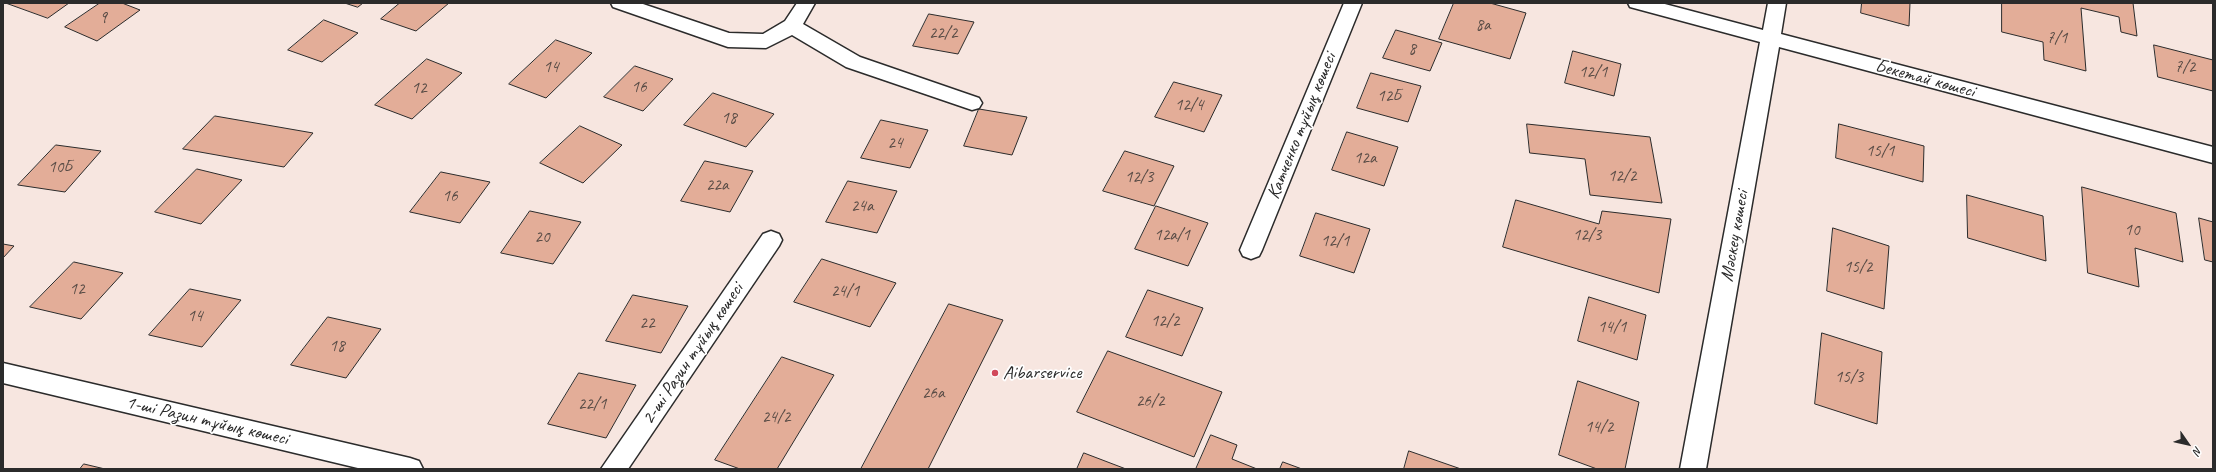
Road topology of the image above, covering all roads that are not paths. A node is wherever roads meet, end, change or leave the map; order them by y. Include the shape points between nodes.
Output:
1 (620, 3) edge
2 (806, 3) edge
3 (1353, 3) edge
4 (1637, 3) edge
5 (1777, 3) edge
6 (792, 26) junction
7 (1770, 38) junction
8 (972, 103) dead end
9 (2213, 155) edge
10 (771, 240) dead end
11 (1251, 250) dead end
12 (3, 372) edge
13 (410, 469) edge
14 (614, 469) edge
15 (1693, 469) edge

1 - 6 street via 728,40 766,40
2 - 6 street
3 - 11 street, Катченко тұйық көшесі
4 - 7 street, Бекетай көшесі
5 - 7 street, Мәскеу көшесі
6 - 8 street via 853,62
7 - 9 street, Бекетай көшесі
7 - 15 street, Мәскеу көшесі
10 - 14 street, 2-ші Разин тұйық көшесі
12 - 13 street, 1-ші Разин тұйық көшесі

